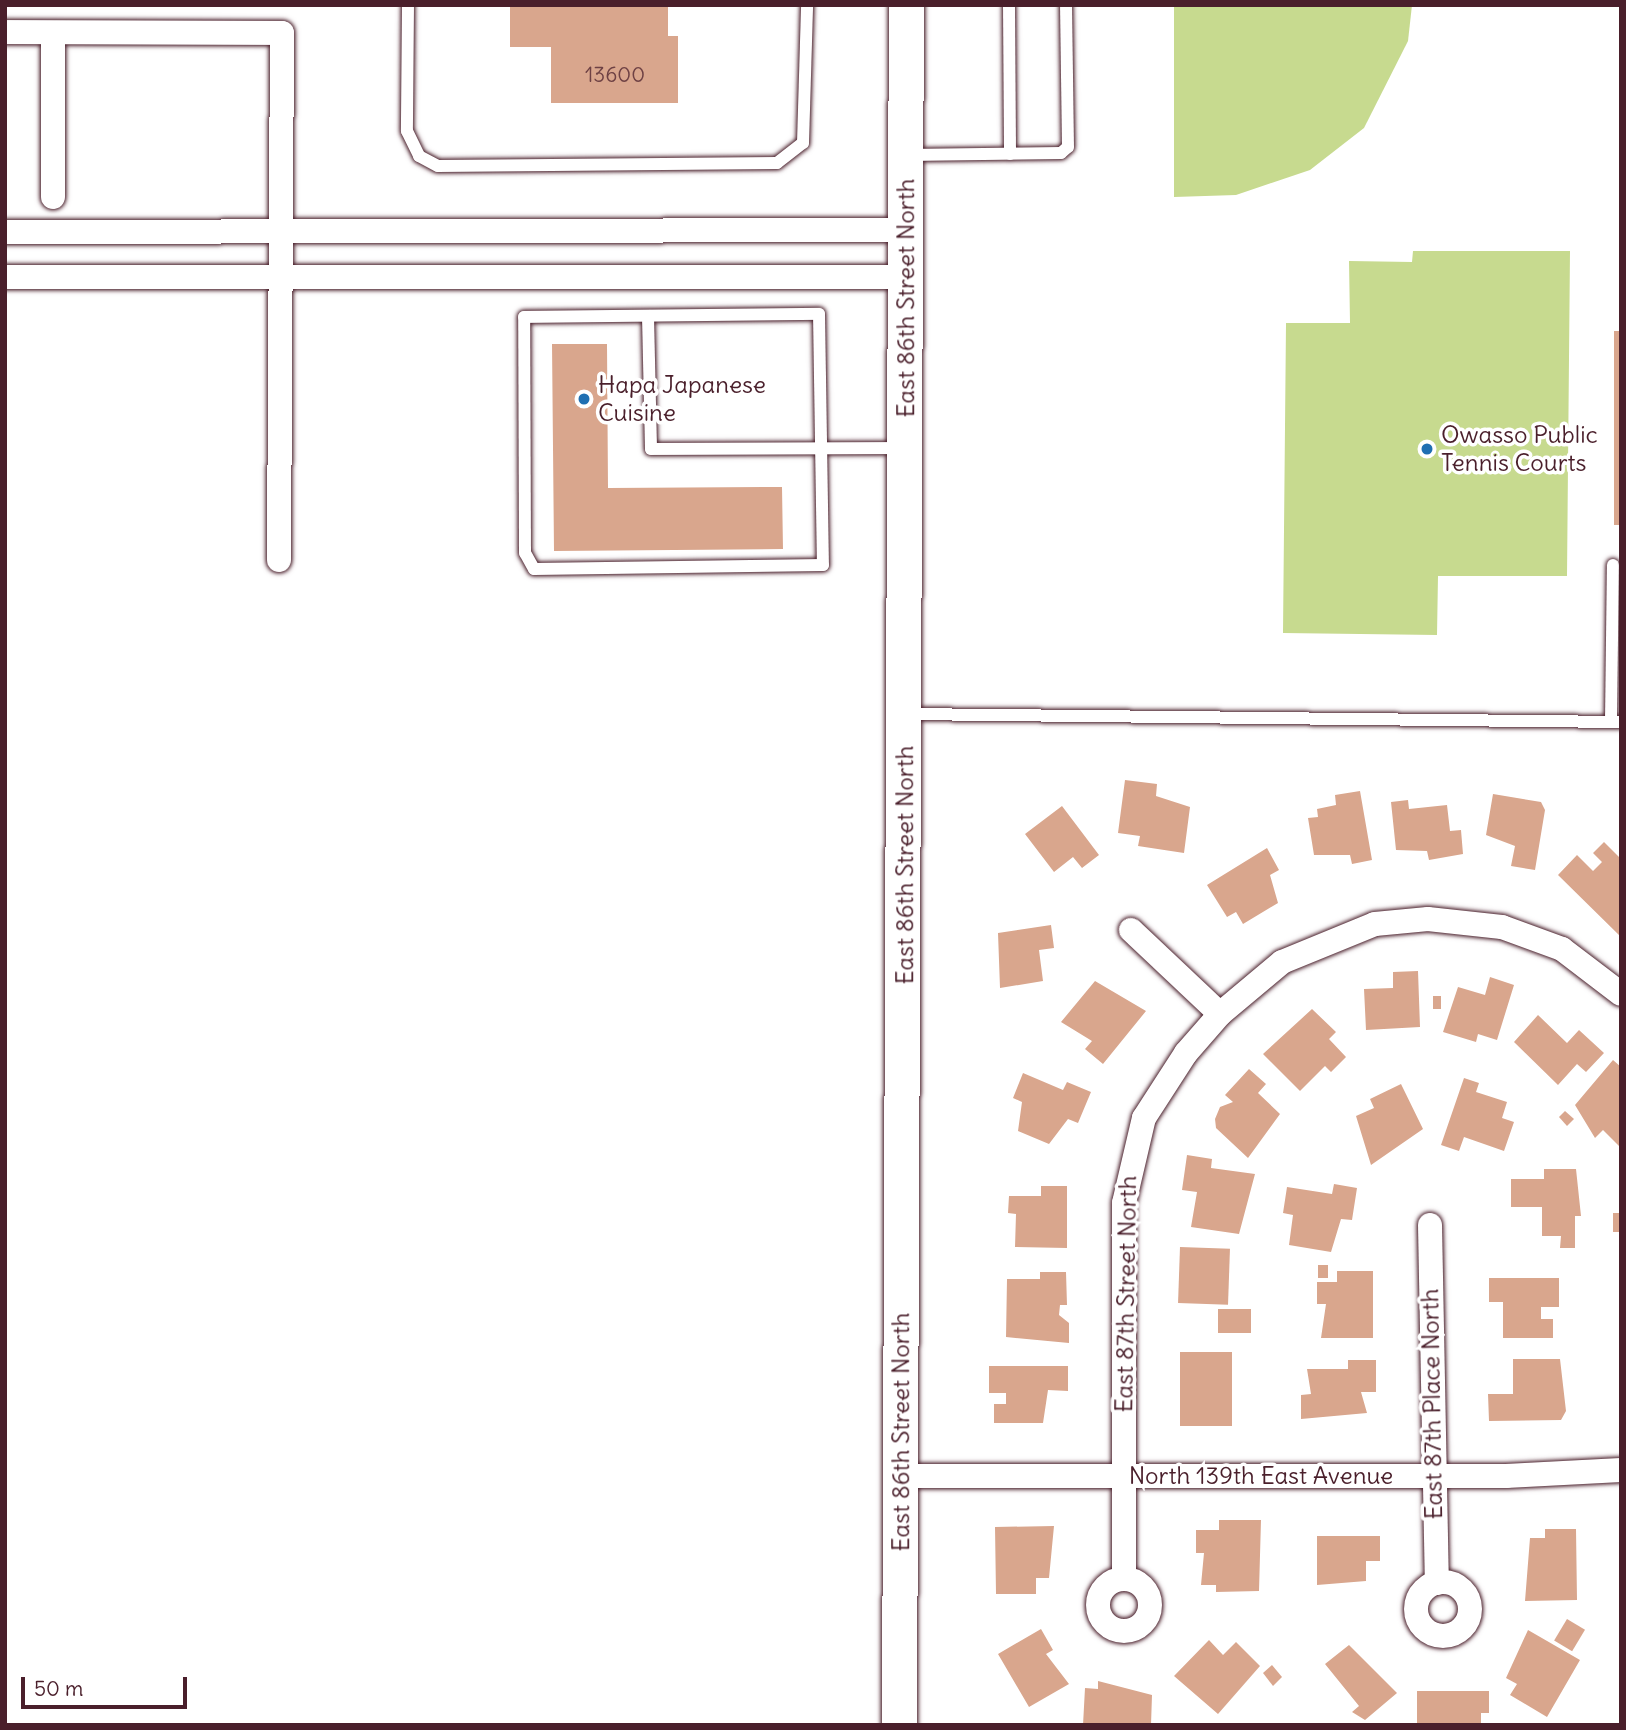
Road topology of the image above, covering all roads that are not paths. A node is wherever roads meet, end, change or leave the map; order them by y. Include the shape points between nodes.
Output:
1 (408, 5) edge
2 (807, 5) edge
3 (906, 5) edge
4 (1009, 5) edge
5 (1066, 5) edge
6 (5, 32) edge
7 (53, 33) junction
8 (1010, 154) junction
9 (906, 155) junction
10 (53, 197) dead end
11 (906, 230) junction
12 (5, 232) edge
13 (280, 233) junction
14 (906, 276) junction
15 (5, 277) edge
16 (280, 278) junction
17 (648, 316) junction
18 (906, 448) junction
19 (823, 450) junction
20 (279, 559) dead end
21 (1613, 565) dead end
22 (906, 714) junction
23 (1616, 721) edge
24 (1131, 930) dead end
25 (1621, 994) edge
26 (1220, 1014) junction
27 (1430, 1225) dead end
28 (1621, 1470) edge
29 (1124, 1475) junction
30 (901, 1476) junction
31 (1432, 1476) junction
32 (1124, 1579) dead end
33 (1437, 1583) dead end
34 (899, 1725) edge

1 - 2 lane via 410,144 427,162 452,166 777,163 803,143
3 - 9 main road, East 86th Street North
4 - 8 lane
5 - 8 lane via 1068,147 1061,153
6 - 7 street
7 - 10 street
7 - 13 street via 282,33
8 - 9 lane
9 - 11 main road, East 86th Street North
11 - 13 street
11 - 14 main road, East 86th Street North
12 - 13 street
13 - 16 street
14 - 16 street
14 - 18 main road, East 86th Street North
15 - 16 street
16 - 20 street
17 - 19 lane via 652,449
17 - 19 lane via 820,314
17 - 19 lane via 524,317 525,553 534,569 823,565
18 - 19 lane
18 - 22 main road, East 86th Street North
21 - 23 lane
22 - 23 lane
22 - 30 main road, East 86th Street North
24 - 26 street
25 - 26 street, East 87th Street North via 1590,967 1535,936 1469,920 1428,919 1375,924 1324,940 1282,962
26 - 29 street, East 87th Street North via 1157,1094 1128,1169
27 - 31 street, East 87th Place North
28 - 31 street, North 139th East Avenue
29 - 30 street, North 139th East Avenue
29 - 31 street, North 139th East Avenue
29 - 32 street, East 87th Street North
30 - 34 main road, East 86th Street North
31 - 33 street, East 87th Place North

